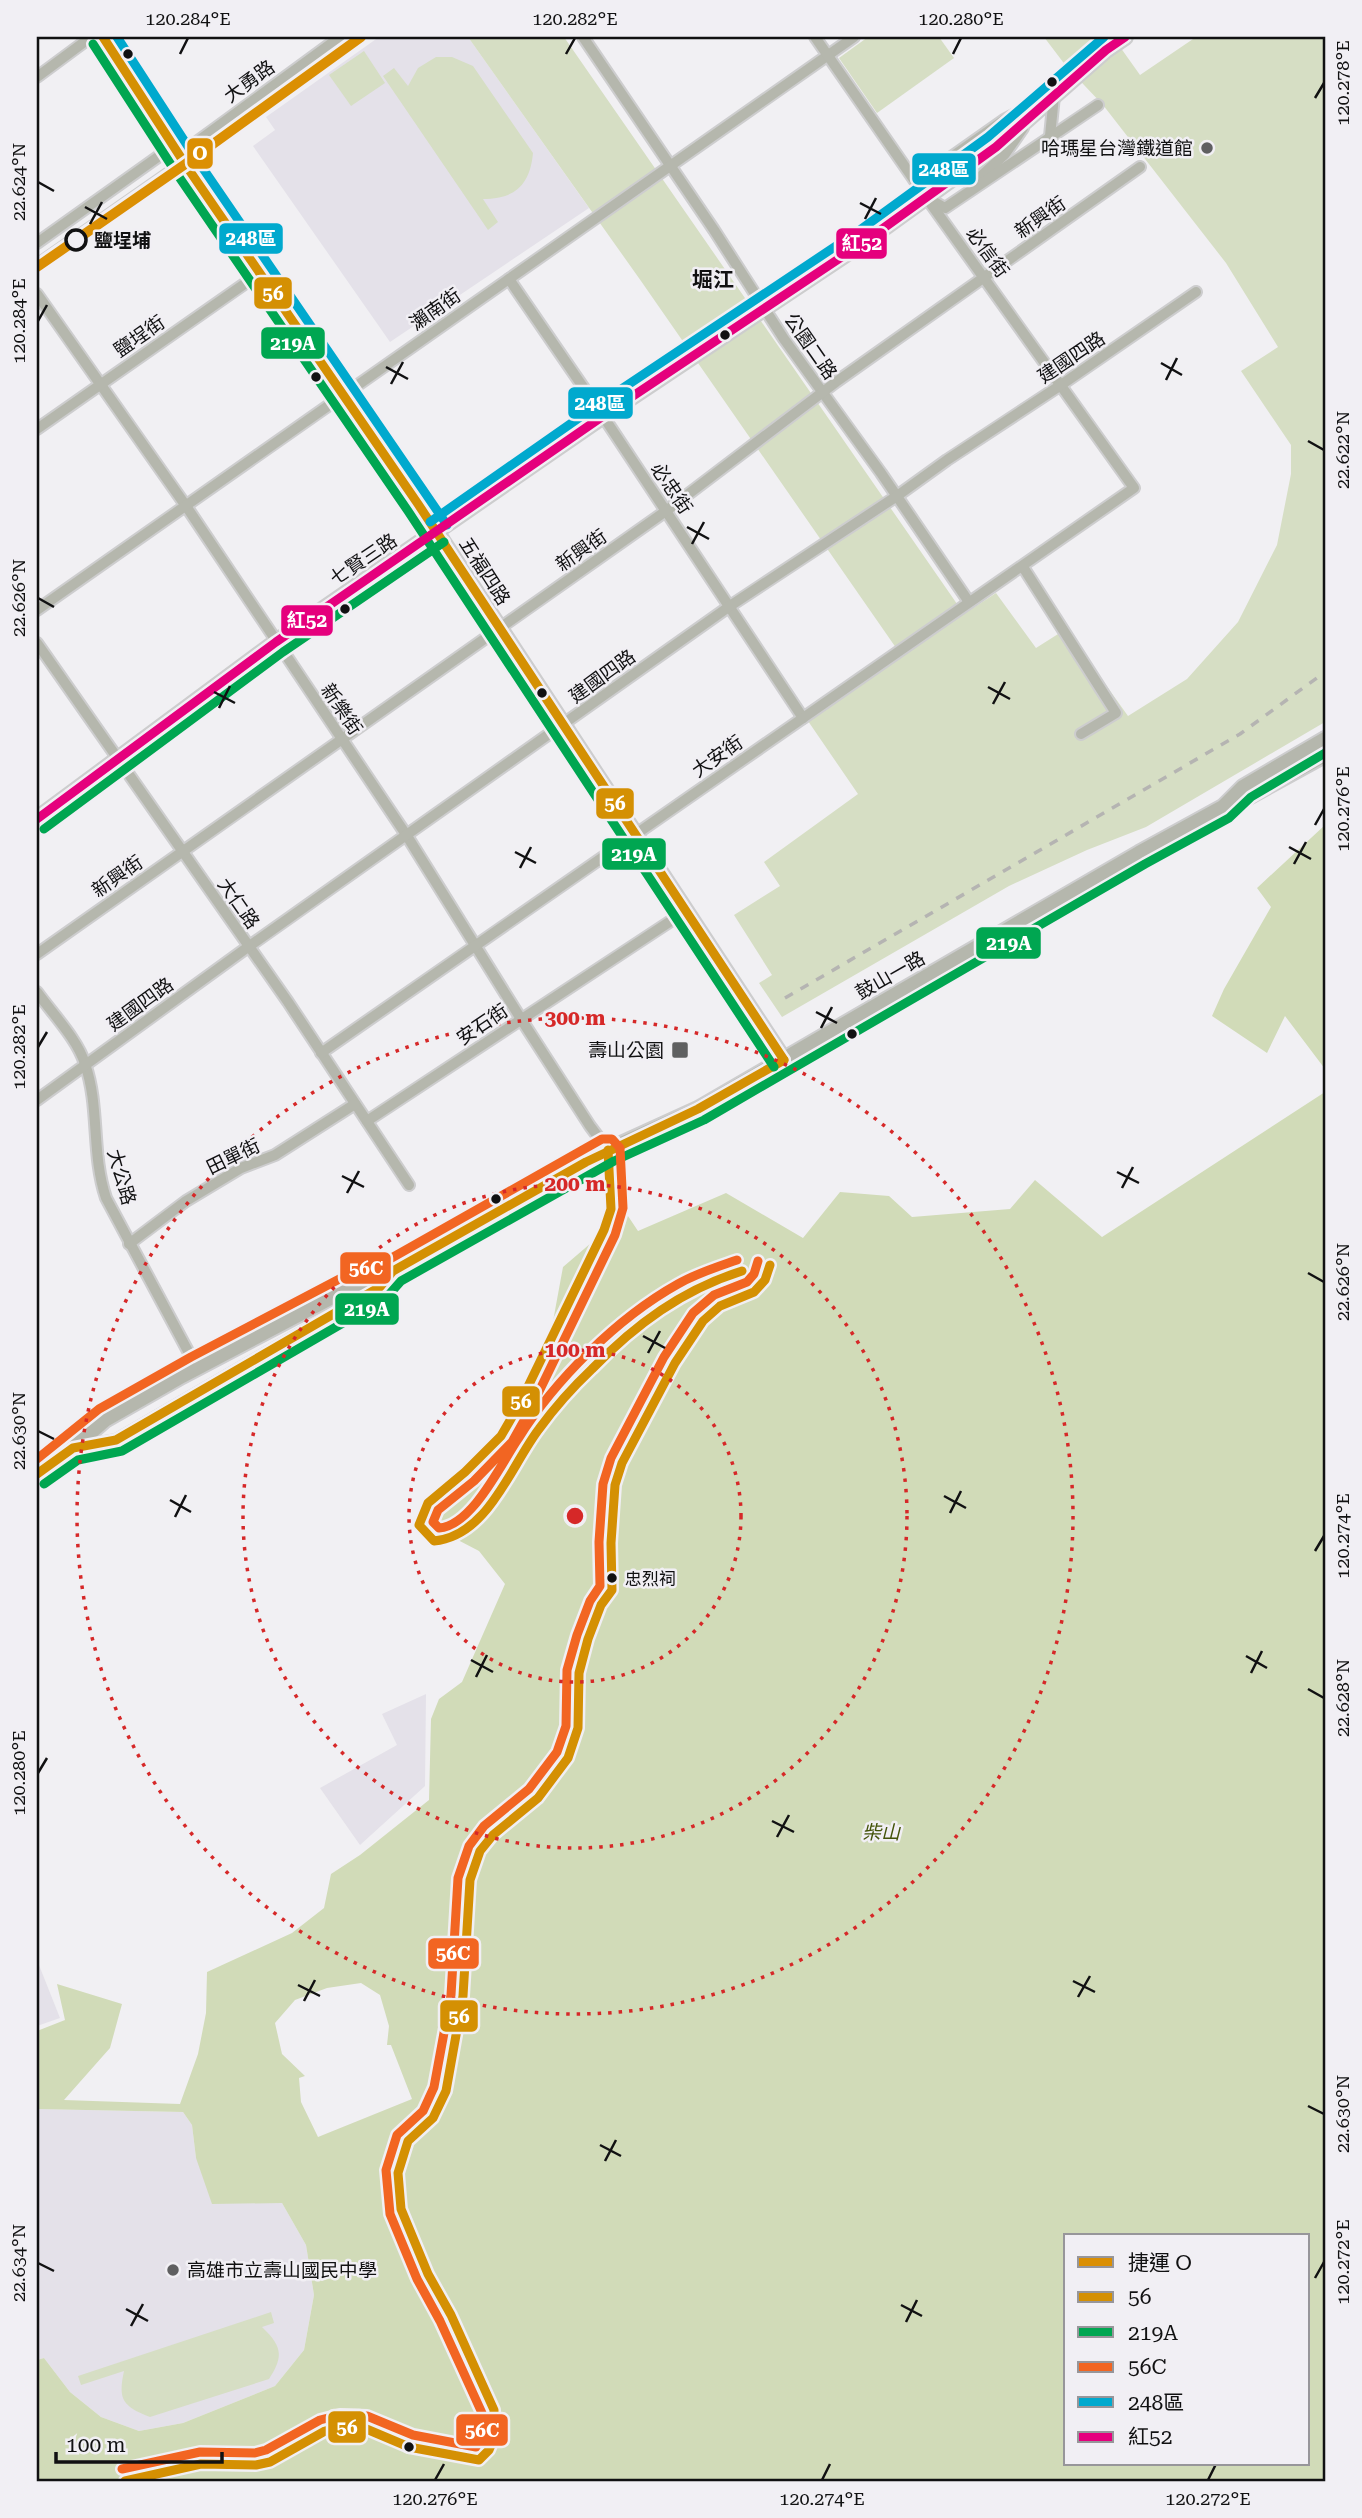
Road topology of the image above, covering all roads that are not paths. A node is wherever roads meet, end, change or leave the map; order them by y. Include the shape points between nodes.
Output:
1 (91, 37) edge
2 (103, 37) edge
3 (339, 37) edge
4 (815, 37) edge
5 (854, 37) edge
6 (1125, 37) edge
7 (585, 38) edge
8 (828, 55) junction
9 (37, 77) edge
10 (1063, 88) junction
11 (1098, 104) dead end
12 (1030, 118) junction
13 (1050, 136) junction
14 (179, 155) junction
15 (671, 165) junction
16 (1140, 167) dead end
17 (926, 197) junction
18 (956, 200) junction
19 (37, 243) edge
20 (37, 265) edge
21 (260, 273) junction
22 (985, 277) junction
23 (509, 279) junction
24 (1196, 292) dead end
25 (37, 294) edge
26 (765, 310) junction
27 (100, 384) junction
28 (1061, 385) junction
29 (822, 393) junction
30 (344, 395) junction
31 (603, 416) junction
32 (37, 429) edge
33 (1134, 488) joint
34 (897, 496) junction
35 (186, 506) junction
36 (666, 511) junction
37 (437, 532) junction
38 (1023, 567) junction
39 (969, 602) junction
40 (730, 606) junction
41 (37, 611) edge
42 (500, 628) junction
43 (275, 642) junction
44 (37, 643) edge
45 (803, 718) junction
46 (563, 726) junction
47 (1081, 734) dead end
48 (342, 739) junction
49 (1325, 740) edge
50 (1325, 757) edge
51 (119, 760) junction
52 (1223, 807) junction
53 (37, 819) edge
54 (636, 834) junction
55 (407, 836) junction
56 (182, 852) junction
57 (686, 911) junction
58 (474, 946) junction
59 (248, 947) junction
60 (37, 954) edge
61 (37, 992) edge
62 (521, 1019) junction
63 (321, 1052) junction
64 (784, 1060) junction
65 (86, 1064) junction
66 (37, 1100) edge
67 (355, 1104) junction
68 (367, 1121) junction
69 (608, 1150) junction
70 (409, 1185) dead end
71 (129, 1244) junction
72 (393, 1271) junction
73 (197, 1368) junction
74 (73, 1448) junction
75 (37, 1474) edge

1 - 9 street
2 - 14 street, 五福四路
3 - 14 street, 大勇路
4 - 8 street, 必信街
5 - 8 street, 瀨南街
6 - 10 street, 七賢三路
7 - 15 street, 公園二路
8 - 15 street, 瀨南街
8 - 17 street, 必信街
10 - 12 street, 七賢三路
10 - 13 street
10 - 17 street via 1004,120 923,177
11 - 13 street
12 - 17 street, 七賢三路
12 - 18 street, 七賢三路 via 1005,154
13 - 18 street
14 - 19 street, 大勇路 via 162,154
14 - 20 street, 大勇路 via 176,169
14 - 21 street, 五福四路
15 - 23 street, 瀨南街
15 - 26 street, 公園二路
16 - 22 street, 新興街
17 - 18 street via 945,208
17 - 22 street, 必信街
17 - 26 street, 七賢三路
21 - 27 street, 鹽埕街
21 - 30 street, 五福四路
22 - 28 street, 必信街
22 - 29 street, 新興街
23 - 30 street, 瀨南街
23 - 31 street, 必忠街
24 - 28 street, 建國四路
25 - 27 street, 新樂街
26 - 29 street, 公園二路
26 - 31 street, 七賢三路
27 - 32 street, 鹽埕街
27 - 35 street, 新樂街
28 - 33 street, 必信街
28 - 34 street, 建國四路
29 - 34 street, 公園二路
29 - 36 street, 新興街
30 - 35 street, 瀨南街
30 - 37 street, 五福四路
31 - 36 street, 必忠街
31 - 37 street, 七賢三路
33 - 38 street, 大安街
34 - 39 street, 公園二路
34 - 40 street, 建國四路
35 - 41 street, 瀨南街
35 - 43 street, 新樂街
36 - 40 street, 必忠街
36 - 42 street, 新興街
37 - 42 street, 五福四路
37 - 43 street, 七賢三路
38 - 39 street, 大安街
38 - 47 street via 1116,713
39 - 45 street, 大安街
40 - 45 street, 必忠街
40 - 46 street, 建國四路
42 - 46 street, 五福四路
42 - 48 street, 新興街
43 - 48 street, 新樂街
43 - 51 street, 七賢三路
44 - 51 street, 大仁路
45 - 54 street, 大安街
46 - 54 street, 五福四路
46 - 55 street, 建國四路
48 - 55 street, 新樂街
48 - 56 street, 新興街
49 - 52 street, 鼓山一路 via 1243,787
50 - 52 street via 1245,801
51 - 53 street, 七賢三路
51 - 56 street, 大仁路
52 - 64 street, 鼓山一路
54 - 57 street, 五福四路
54 - 58 street, 大安街
55 - 58 street, 新樂街
55 - 59 street, 建國四路
56 - 59 street, 大仁路
56 - 60 street, 新興街
57 - 62 street, 安石街
57 - 64 street, 五福四路
58 - 62 street, 新樂街
58 - 63 street, 大安街
59 - 63 street, 大仁路
59 - 65 street, 建國四路
61 - 65 street, 大公路
62 - 68 street, 安石街
62 - 69 street, 新樂街
63 - 67 street, 大仁路
64 - 69 street, 鼓山一路 via 698,1109
65 - 66 street, 建國四路
65 - 71 street, 大公路 via 98,1170
67 - 68 street, 大仁路
67 - 71 street, 田單街 via 275,1155 241,1168 186,1201
68 - 70 street, 大仁路
69 - 72 street, 鼓山一路
71 - 73 street, 大公路
72 - 73 street, 鼓山一路 via 352,1286
72 - 74 street, 鼓山一路 via 380,1287 116,1440
73 - 74 street, 鼓山一路 via 105,1420
74 - 75 street

